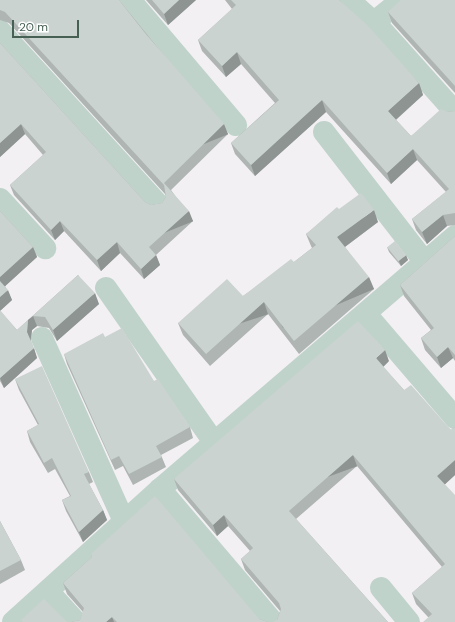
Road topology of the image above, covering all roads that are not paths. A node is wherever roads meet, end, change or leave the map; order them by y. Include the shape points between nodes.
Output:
1 (130, 0) edge
2 (348, 0) edge
3 (401, 0) edge
4 (373, 23) junction
5 (0, 31) edge
6 (455, 112) edge
7 (236, 125) dead end
8 (324, 132) dead end
9 (0, 199) edge
10 (158, 204) edge
11 (455, 236) edge
12 (45, 248) dead end
13 (424, 261) junction
14 (106, 288) dead end
15 (366, 314) junction
16 (42, 338) dead end
17 (455, 418) edge
18 (214, 442) junction
19 (160, 489) junction
20 (124, 521) junction
21 (380, 588) dead end
22 (48, 591) junction
23 (13, 622) edge
24 (76, 622) edge
25 (273, 622) edge
26 (409, 622) edge

1 - 7 street
2 - 4 street
3 - 4 street
4 - 6 street via 436,88
5 - 10 street
8 - 13 street
9 - 12 street
11 - 13 street
13 - 15 street
14 - 18 street
15 - 17 street
15 - 18 street
16 - 20 street
18 - 19 street
19 - 20 street
19 - 25 street
20 - 22 street
21 - 26 street
22 - 23 street
22 - 24 street

